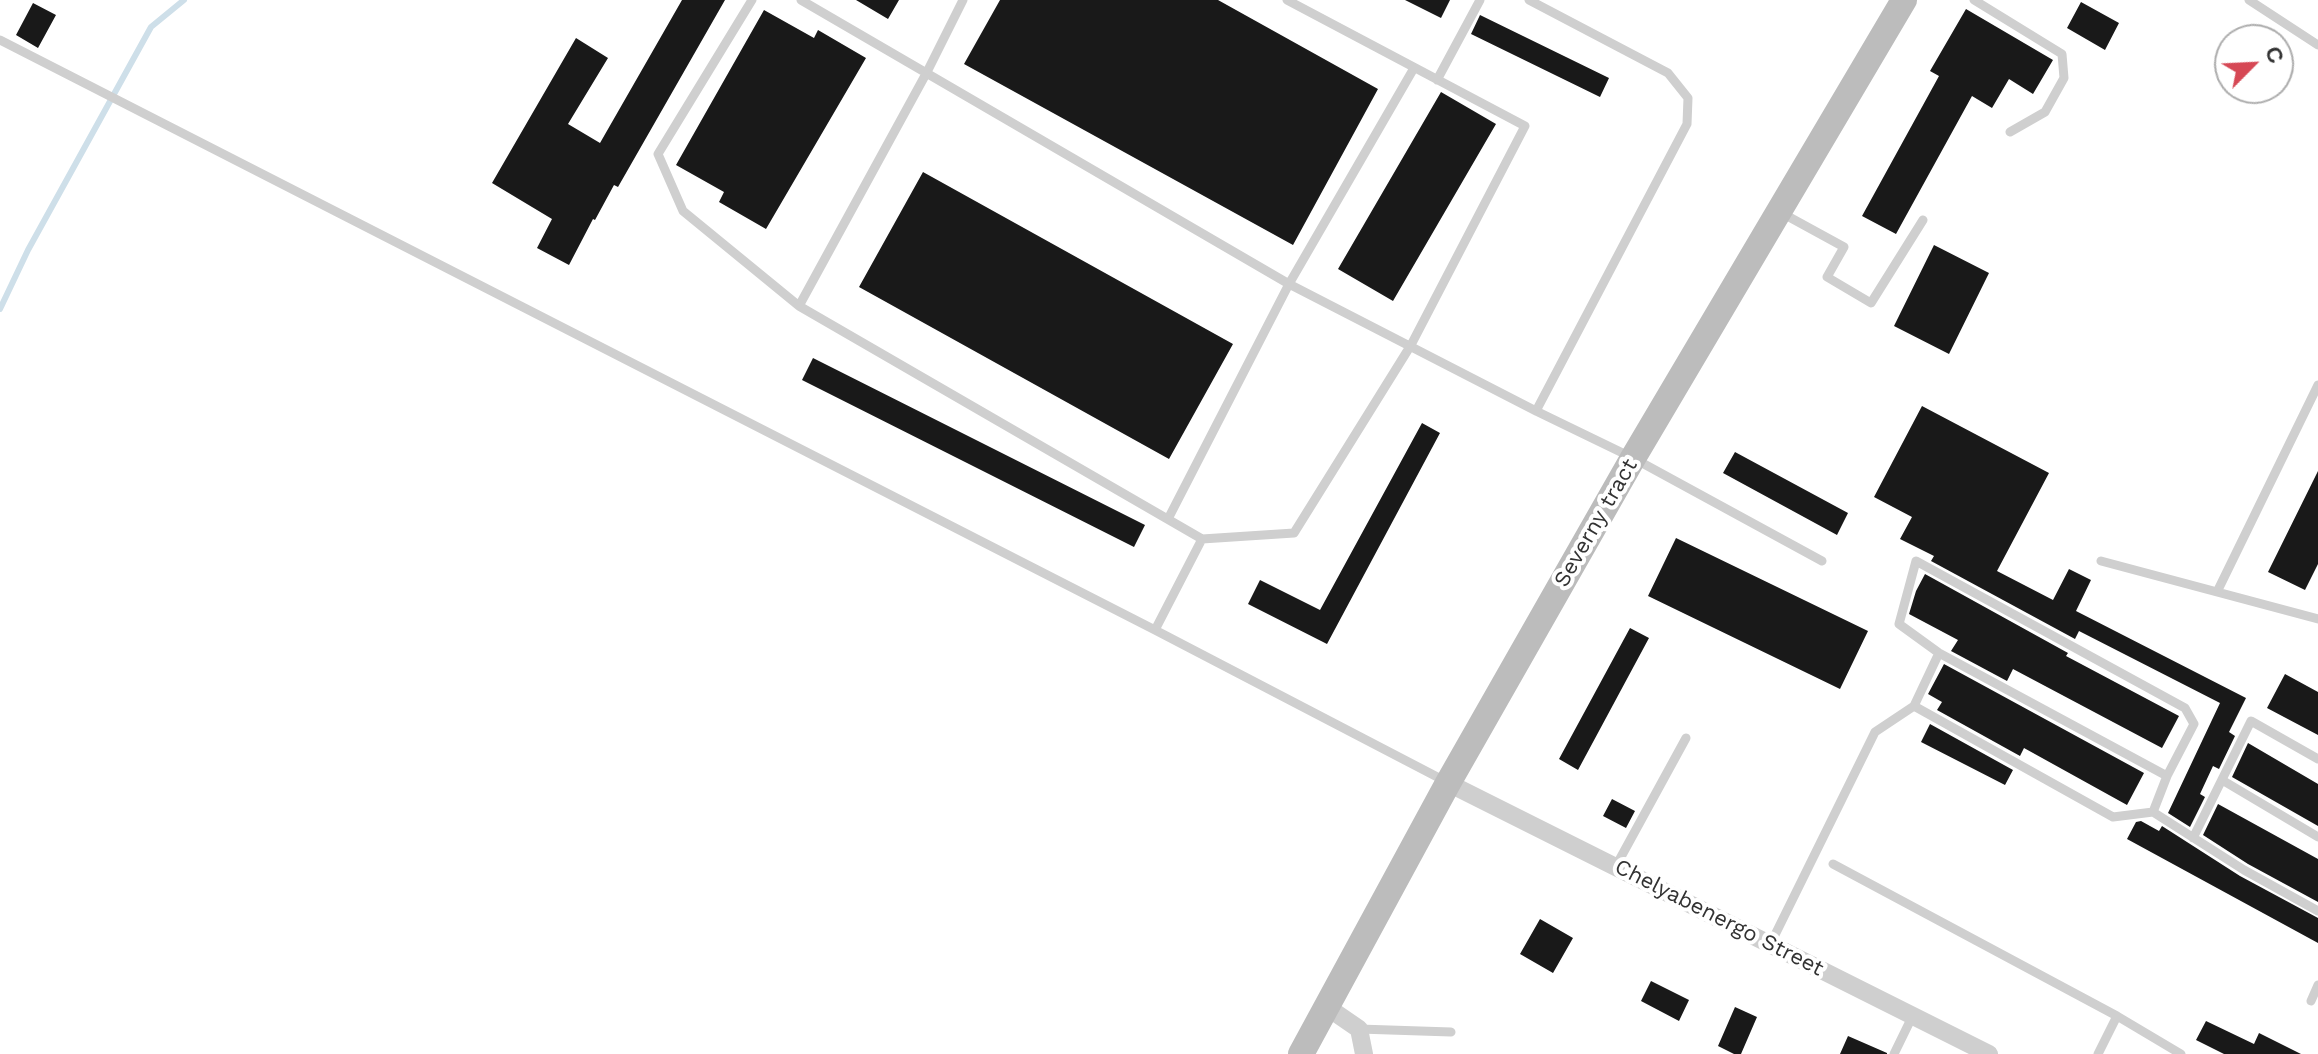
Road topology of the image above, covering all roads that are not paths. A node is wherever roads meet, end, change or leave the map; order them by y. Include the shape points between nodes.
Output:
1 (752, 0) edge
2 (801, 0) edge
3 (963, 0) edge
4 (1287, 0) edge
5 (1480, 0) edge
6 (1529, 0) edge
7 (1904, 0) edge
8 (1974, 0) edge
9 (2249, 0) edge
10 (0, 40) edge
11 (2318, 45) edge
12 (1414, 68) junction
13 (927, 72) junction
14 (1437, 80) junction
15 (2010, 132) dead end
16 (1780, 212) junction
17 (1923, 220) dead end
18 (1289, 284) junction
19 (799, 306) junction
20 (1411, 345) junction
21 (2318, 385) edge
22 (1536, 411) junction
23 (1633, 458) junction
24 (1168, 519) junction
25 (1202, 539) junction
26 (1822, 561) dead end
27 (2101, 561) dead end
28 (2217, 592) junction
29 (2318, 619) edge
30 (1155, 630) junction
31 (1939, 653) junction
32 (1914, 706) junction
33 (1686, 738) dead end
34 (2318, 759) edge
35 (2167, 776) junction
36 (2222, 780) junction
37 (1448, 783) junction
38 (2153, 812) junction
39 (2318, 837) edge
40 (2193, 838) junction
41 (1833, 864) dead end
42 (1616, 866) junction
43 (2318, 911) edge
44 (1771, 943) junction
45 (2318, 985) edge
46 (2311, 1001) dead end
47 (1327, 1007) junction
48 (1913, 1015) junction
49 (2117, 1016) junction
50 (1359, 1029) junction
51 (1451, 1032) dead end
52 (1301, 1054) edge
53 (1364, 1054) edge
54 (1894, 1054) edge
55 (1989, 1054) edge
56 (2098, 1054) edge
57 (2181, 1054) edge

1 - 19 lane via 658,154 683,211
2 - 13 lane
3 - 13 lane
4 - 12 lane
5 - 14 lane
6 - 22 lane via 1668,73 1688,98 1687,124
7 - 16 main road, Severny tract
8 - 15 lane via 2062,54 2064,78 2045,112
9 - 11 lane
10 - 30 lane
12 - 14 lane
12 - 18 lane
13 - 18 lane
13 - 19 lane
14 - 20 lane via 1525,126
16 - 17 lane via 1844,247 1827,277 1871,303
16 - 23 main road, Severny tract
18 - 20 lane
18 - 24 lane
19 - 24 lane
20 - 22 lane
20 - 25 lane via 1294,533
21 - 28 lane
22 - 23 lane
23 - 26 lane
23 - 37 main road, Severny tract
24 - 25 lane
25 - 30 lane
27 - 28 lane
28 - 29 lane
30 - 37 lane
31 - 32 lane
31 - 35 lane
31 - 35 lane via 1899,624 1916,561 2185,708 2194,724
32 - 38 lane via 2113,817
32 - 44 lane via 1875,732
33 - 42 lane
34 - 36 lane via 2251,721
35 - 38 lane
36 - 39 lane
36 - 40 lane
37 - 42 street, Chelyabenergo Street
37 - 47 main road, Severny tract
38 - 40 lane
40 - 43 lane
41 - 49 lane
42 - 44 street, Chelyabenergo Street
44 - 48 street, Chelyabenergo Street
45 - 46 lane
47 - 50 street
47 - 52 main road, Severny tract
48 - 54 lane
48 - 55 street, Chelyabenergo Street
49 - 56 lane
49 - 57 lane
50 - 51 lane
50 - 53 street

